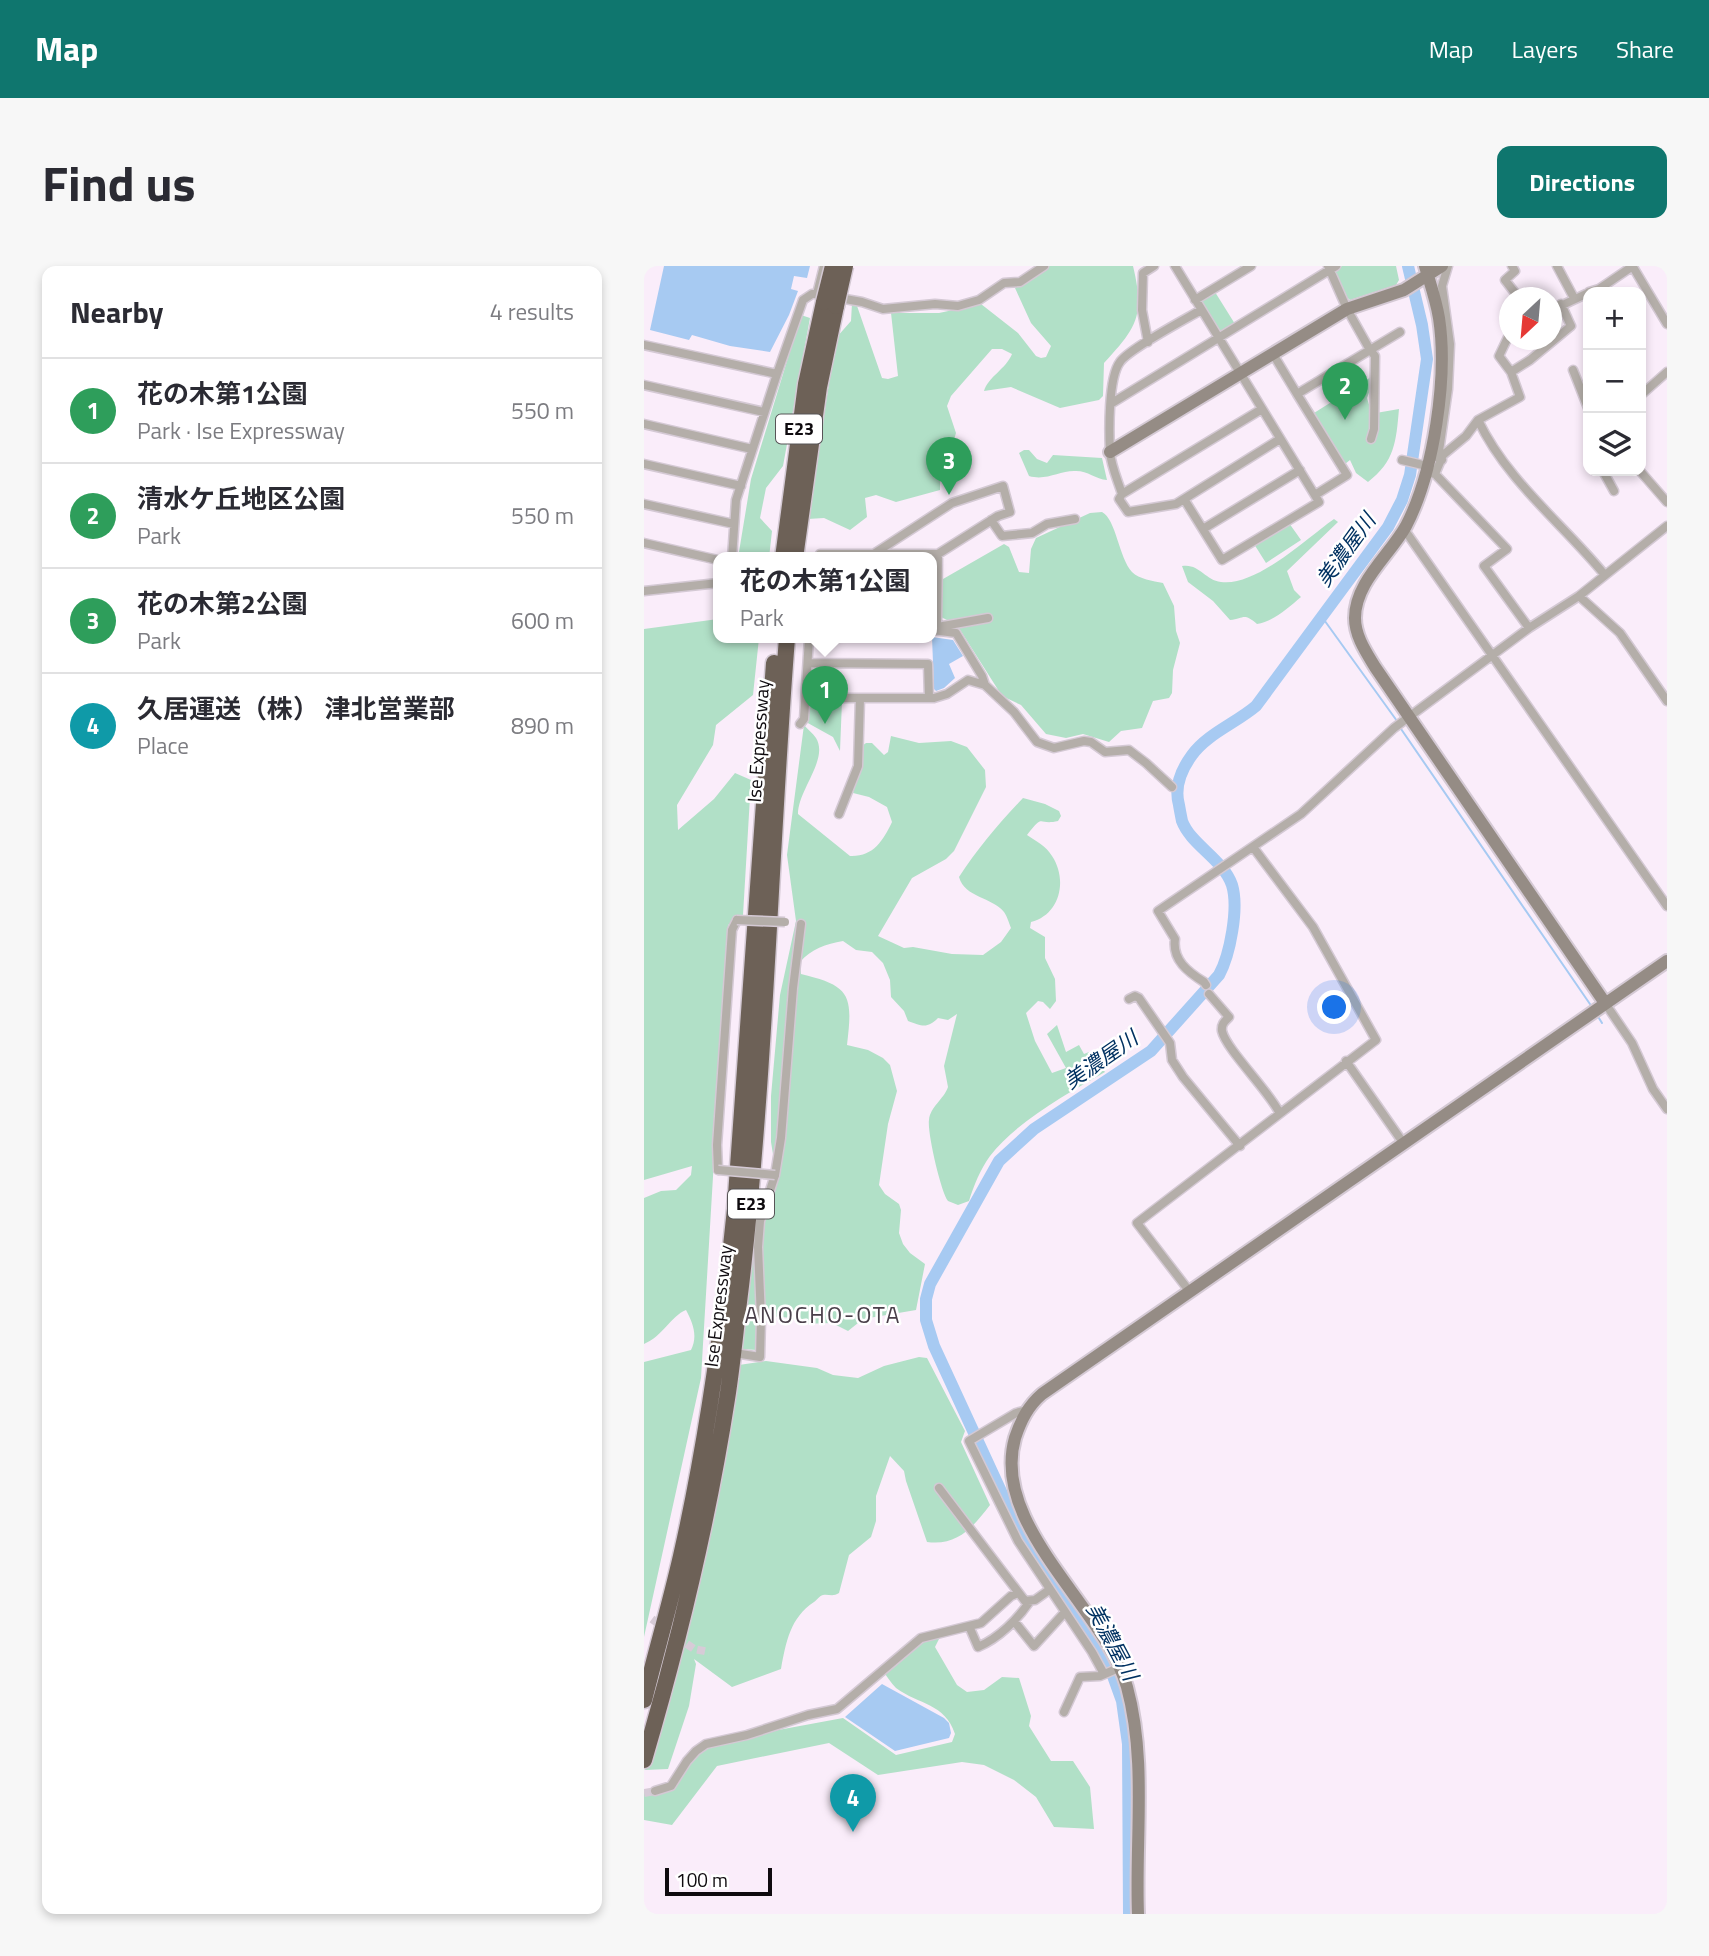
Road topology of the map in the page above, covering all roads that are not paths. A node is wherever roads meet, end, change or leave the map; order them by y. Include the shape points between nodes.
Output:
1 (824, 266) edge
2 (833, 266) edge
3 (845, 266) edge
4 (1044, 266) edge
5 (1154, 266) edge
6 (1175, 266) edge
7 (1251, 266) edge
8 (1442, 266) edge
9 (1448, 266) edge
10 (1512, 266) edge
11 (1557, 266) edge
12 (1633, 266) edge
13 (1331, 267) edge
14 (1425, 274) edge
15 (1510, 287) edge
16 (1597, 287) edge
17 (1583, 294) edge
18 (1574, 298) junction
19 (1195, 300) junction
20 (825, 301) junction
21 (1562, 304) edge
22 (1562, 306) edge
23 (1347, 309) junction
24 (1201, 310) junction
25 (1667, 324) edge
26 (1400, 332) dead end
27 (1562, 333) edge
28 (1218, 338) junction
29 (1148, 342) junction
30 (644, 345) edge
31 (1370, 349) junction
32 (1502, 350) edge
33 (1542, 350) edge
34 (1273, 354) junction
35 (1573, 370) dead end
36 (1511, 372) junction
37 (1667, 372) edge
38 (1240, 373) junction
39 (776, 374) junction
40 (644, 385) edge
41 (1646, 391) edge
42 (1297, 394) junction
43 (1583, 395) edge
44 (1112, 403) junction
45 (1262, 409) junction
46 (764, 412) junction
47 (1478, 420) junction
48 (644, 424) edge
49 (1280, 439) junction
50 (1371, 439) dead end
51 (752, 449) junction
52 (1110, 452) junction
53 (1402, 460) dead end
54 (1442, 460) junction
55 (644, 464) edge
56 (1427, 469) junction
57 (1300, 470) junction
58 (1606, 476) edge
59 (1644, 476) edge
60 (741, 486) junction
61 (1614, 491) dead end
62 (1122, 494) junction
63 (1315, 495) junction
64 (1184, 499) junction
65 (1667, 502) edge
66 (644, 504) edge
67 (1075, 519) dead end
68 (991, 520) junction
69 (734, 524) junction
70 (1667, 526) edge
71 (1203, 529) junction
72 (1404, 529) junction
73 (644, 543) edge
74 (732, 552) edge
75 (784, 552) edge
76 (796, 552) edge
77 (877, 552) edge
78 (938, 554) joint
79 (713, 559) edge
80 (937, 566) edge
81 (1604, 574) junction
82 (713, 584) edge
83 (644, 591) edge
84 (1579, 596) junction
85 (988, 618) dead end
86 (937, 627) edge
87 (1529, 628) junction
88 (937, 629) edge
89 (783, 643) edge
90 (783, 643) edge
91 (810, 643) edge
92 (1491, 655) junction
93 (808, 663) junction
94 (985, 685) junction
95 (806, 698) junction
96 (860, 698) junction
97 (929, 698) junction
98 (1667, 701) edge
99 (1410, 716) junction
100 (800, 724) dead end
101 (1172, 787) dead end
102 (839, 814) dead end
103 (1253, 847) junction
104 (1667, 906) edge
105 (785, 922) dead end
106 (801, 924) dead end
107 (1667, 961) edge
108 (1206, 985) dead end
109 (1209, 994) dead end
110 (1129, 999) dead end
111 (1605, 1003) junction
112 (1346, 1061) junction
113 (1667, 1109) edge
114 (1279, 1112) junction
115 (1404, 1144) junction
116 (1240, 1146) junction
117 (775, 1175) junction
118 (1190, 1292) junction
119 (741, 1354) dead end
120 (1027, 1410) junction
121 (939, 1488) dead end
122 (1049, 1590) junction
123 (1018, 1593) junction
124 (1030, 1601) junction
125 (1065, 1612) junction
126 (1014, 1620) junction
127 (970, 1626) junction
128 (1119, 1668) junction
129 (1105, 1674) junction
130 (644, 1700) edge
131 (1064, 1712) dead end
132 (644, 1760) edge
133 (655, 1791) tunnel mouth
134 (1138, 1914) edge

1 - 20 street
2 - 20 highway, E23, bridge
3 - 20 highway, E23, bridge
4 - 20 street via 1020,282 1004,283 979,300 958,306 883,309 862,302
5 - 29 street via 1143,273 1142,310
6 - 19 street
7 - 19 street
8 - 14 street
9 - 54 street via 1442,286 1450,344 1438,458
10 - 15 street via 1515,271 1505,280
11 - 18 street
12 - 16 street
12 - 25 street
13 - 23 street
13 - 28 street
14 - 23 street via 1404,290
14 - 56 street via 1439,318 1441,364
17 - 18 street
18 - 21 street
19 - 24 street
20 - 39 street via 812,294 803,300
20 - 75 highway, E23 via 806,384
20 - 76 highway, E23
22 - 27 street via 1571,326
23 - 31 street
23 - 34 street
24 - 28 street
24 - 29 street
26 - 31 street
28 - 38 street
28 - 44 street
29 - 44 street via 1118,364
30 - 39 street
31 - 42 street
31 - 50 street via 1376,356
32 - 36 street via 1499,356
33 - 36 street
34 - 38 street
34 - 42 street
35 - 43 street
36 - 47 street via 1520,397
37 - 41 street
38 - 45 street
38 - 52 street
39 - 46 street
40 - 46 street
42 - 63 street via 1347,475
44 - 52 street
45 - 49 street
45 - 62 street
46 - 51 street
47 - 54 street
47 - 81 street via 1515,479
48 - 51 street
49 - 57 street
49 - 64 street
51 - 60 street
52 - 62 street
53 - 56 street
54 - 56 street
55 - 60 street
56 - 72 street
56 - 87 street via 1507,549 1484,566
57 - 63 street
57 - 71 street
58 - 61 street
59 - 65 street
60 - 69 street
62 - 64 street via 1119,499 1128,512 1171,506
63 - 71 street via 1319,502 1222,560
64 - 71 street
66 - 69 street
67 - 68 street via 1047,524 1032,533 1002,536
68 - 77 street via 1010,513 1003,485 952,503
68 - 78 street
69 - 74 street
70 - 81 street
72 - 92 street
72 - 99 street via 1374,571 1355,619 1362,645
73 - 79 street
78 - 80 street
81 - 84 street
82 - 83 street
84 - 87 street
84 - 98 street via 1620,633
85 - 86 street
87 - 92 street
88 - 94 street via 956,633
89 - 130 highway, Ise Expressway / E23 via 735,1209 718,1353 681,1555
90 - 132 highway, Ise Expressway / E23 via 750,1219 712,1487 684,1615
91 - 93 street
92 - 99 street
92 - 104 street
93 - 95 street
93 - 97 street via 928,664
94 - 97 street via 968,680 942,696
94 - 101 street via 1040,744 1054,748 1084,741 1105,752 1129,750
95 - 96 street
95 - 100 street
96 - 97 street
96 - 102 street via 858,766
99 - 103 street via 1301,814
99 - 111 street
103 - 108 street via 1158,911 1175,939 1184,970
103 - 112 street via 1313,927 1376,1040
105 - 117 street, bridge via 737,920 733,925 717,1145 718,1170
106 - 117 street
107 - 111 street
109 - 114 street via 1229,1017 1222,1032
110 - 116 street via 1139,998 1170,1043 1172,1060 1183,1077
111 - 113 street via 1633,1043
111 - 115 street
112 - 114 street
112 - 115 street
114 - 116 street
115 - 118 street
116 - 118 street via 1137,1223
117 - 119 street via 758,1234 760,1357
118 - 120 street via 1042,1394
120 - 122 street via 969,1441 1018,1541
120 - 128 street via 1014,1443 1010,1468 1014,1488 1047,1556
121 - 123 street
122 - 124 street
122 - 125 street
123 - 124 street
123 - 127 street via 981,1623
124 - 126 street
125 - 126 street via 1034,1646
125 - 129 street
126 - 127 street via 978,1647
127 - 133 street via 921,1639 837,1709 706,1744 687,1761 671,1786
128 - 129 street
128 - 134 street via 1136,1723
129 - 131 street via 1078,1679

